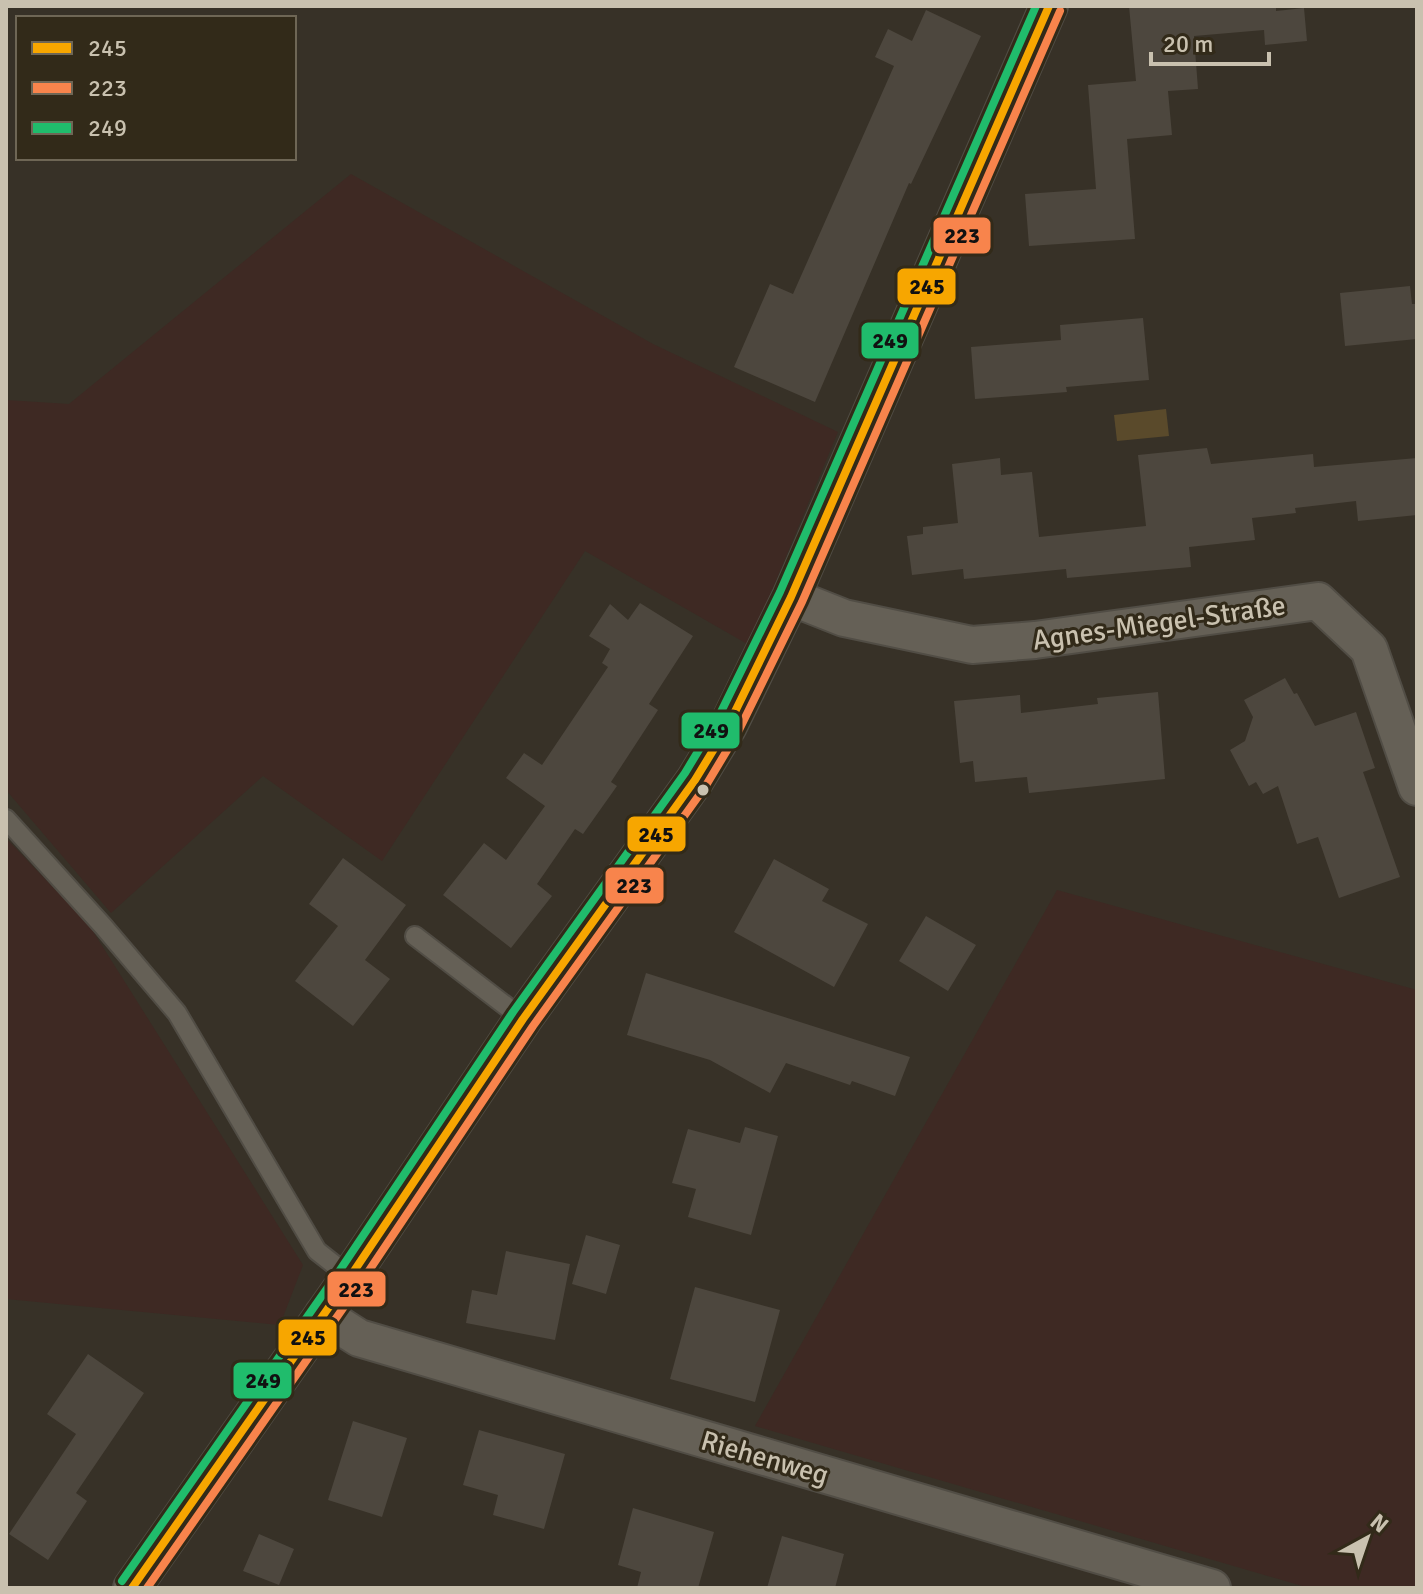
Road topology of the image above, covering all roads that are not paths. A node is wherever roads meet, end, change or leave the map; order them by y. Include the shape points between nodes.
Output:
1 (1049, 6) edge
2 (791, 597) junction
3 (1417, 787) edge
4 (6, 819) edge
5 (415, 936) dead end
6 (523, 1019) junction
7 (350, 1277) junction
8 (323, 1315) junction
9 (132, 1588) edge
10 (1212, 1588) edge

1 - 2 street
2 - 3 street, Agnes-Miegel-Straße via 844,618 972,645 1318,601 1369,649
2 - 6 street via 728,726 695,780
4 - 7 lane via 177,1013 317,1251
5 - 6 lane
6 - 7 street
7 - 8 street
8 - 9 street
8 - 10 street, Riehenweg via 359,1338

